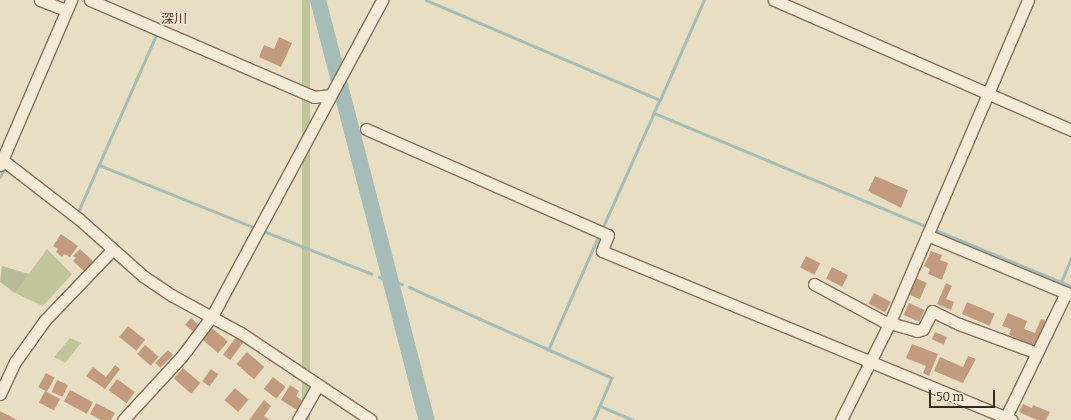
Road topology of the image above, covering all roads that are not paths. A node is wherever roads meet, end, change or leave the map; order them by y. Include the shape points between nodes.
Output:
1 (40, 0) edge
2 (90, 0) edge
3 (382, 0) edge
4 (774, 0) edge
5 (1028, 0) edge
6 (68, 5) edge
7 (989, 94) junction
8 (330, 95) junction
9 (366, 129) dead end
10 (1071, 130) edge
11 (1, 161) edge
12 (930, 231) junction
13 (113, 249) junction
14 (814, 284) dead end
15 (1069, 294) edge
16 (212, 316) junction
17 (890, 322) junction
18 (1037, 353) junction
19 (870, 361) junction
20 (318, 385) junction
21 (0, 394) edge
22 (365, 418) edge
23 (1009, 419) edge
24 (123, 420) edge
25 (298, 420) edge
26 (841, 420) edge

1 - 6 street
2 - 8 street via 314,97
3 - 8 street
4 - 7 street
5 - 7 street
6 - 11 street
7 - 10 street
7 - 12 street
8 - 16 street
9 - 19 street via 608,235 602,251
11 - 13 street via 79,219
12 - 15 street
12 - 17 street
13 - 16 street via 143,276 173,296
13 - 21 street via 45,320 15,362
14 - 17 street via 883,321
15 - 18 street
16 - 20 street
16 - 24 street via 182,356
17 - 18 street via 917,331 923,329 932,311 959,324
17 - 19 street
18 - 23 street
19 - 23 street
19 - 26 street
20 - 22 street
20 - 25 street

